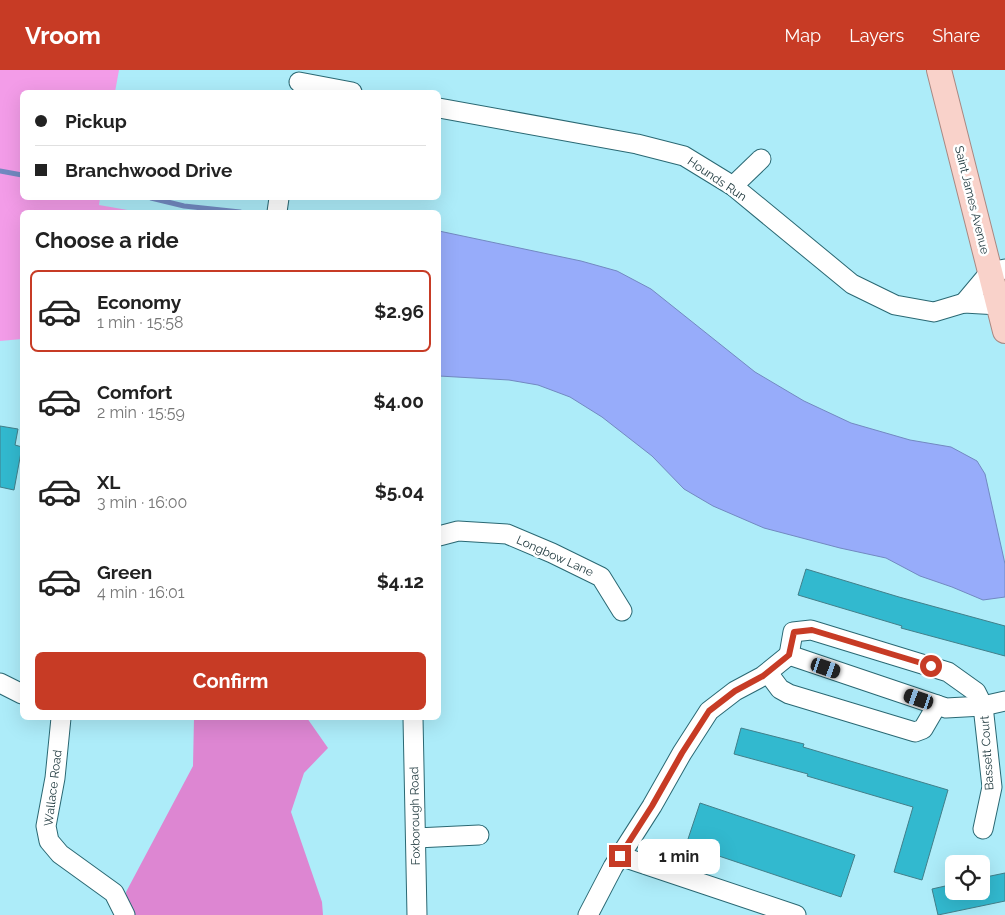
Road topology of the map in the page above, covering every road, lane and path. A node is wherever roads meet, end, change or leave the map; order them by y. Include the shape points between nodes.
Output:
1 (939, 70) edge
2 (299, 82) edge
3 (341, 90) edge
4 (441, 108) edge
5 (761, 159) dead end
6 (733, 186) junction
7 (998, 270) edge
8 (964, 302) junction
9 (1002, 304) edge
10 (1005, 330) edge
11 (441, 535) edge
12 (622, 611) dead end
13 (789, 655) junction
14 (768, 673) junction
15 (0, 683) edge
16 (20, 693) edge
17 (1005, 701) edge
18 (937, 705) junction
19 (984, 706) junction
20 (61, 720) edge
21 (413, 720) edge
22 (983, 829) dead end
23 (480, 835) dead end
24 (416, 838) junction
25 (620, 856) junction
26 (125, 915) edge
27 (417, 915) edge
28 (588, 915) edge
29 (796, 915) edge

1 - 7 main road, Saint James Avenue
2 - 3 street
4 - 6 street, Hounds Run via 636,144 684,156
5 - 6 street
6 - 8 street, Hounds Run via 852,284 895,305 934,312
7 - 8 street
7 - 9 main road, Saint James Avenue
8 - 9 street, Hounds Run
9 - 10 main road, Saint James Avenue
11 - 12 street, Longbow Lane via 458,531 507,534 601,577
13 - 14 street
13 - 18 street
13 - 19 street via 794,632 812,630 948,672 976,692
14 - 18 street via 780,689 789,694 915,732 923,728
14 - 25 street via 735,691 709,711
15 - 16 street
17 - 19 street
18 - 19 street via 946,708
19 - 22 street, Bassett Court via 992,787
20 - 26 street, Wallace Road via 46,826 49,841 60,854 114,893
21 - 24 street, Foxborough Road
23 - 24 street
24 - 27 street, Foxborough Road
25 - 28 street
25 - 29 street

